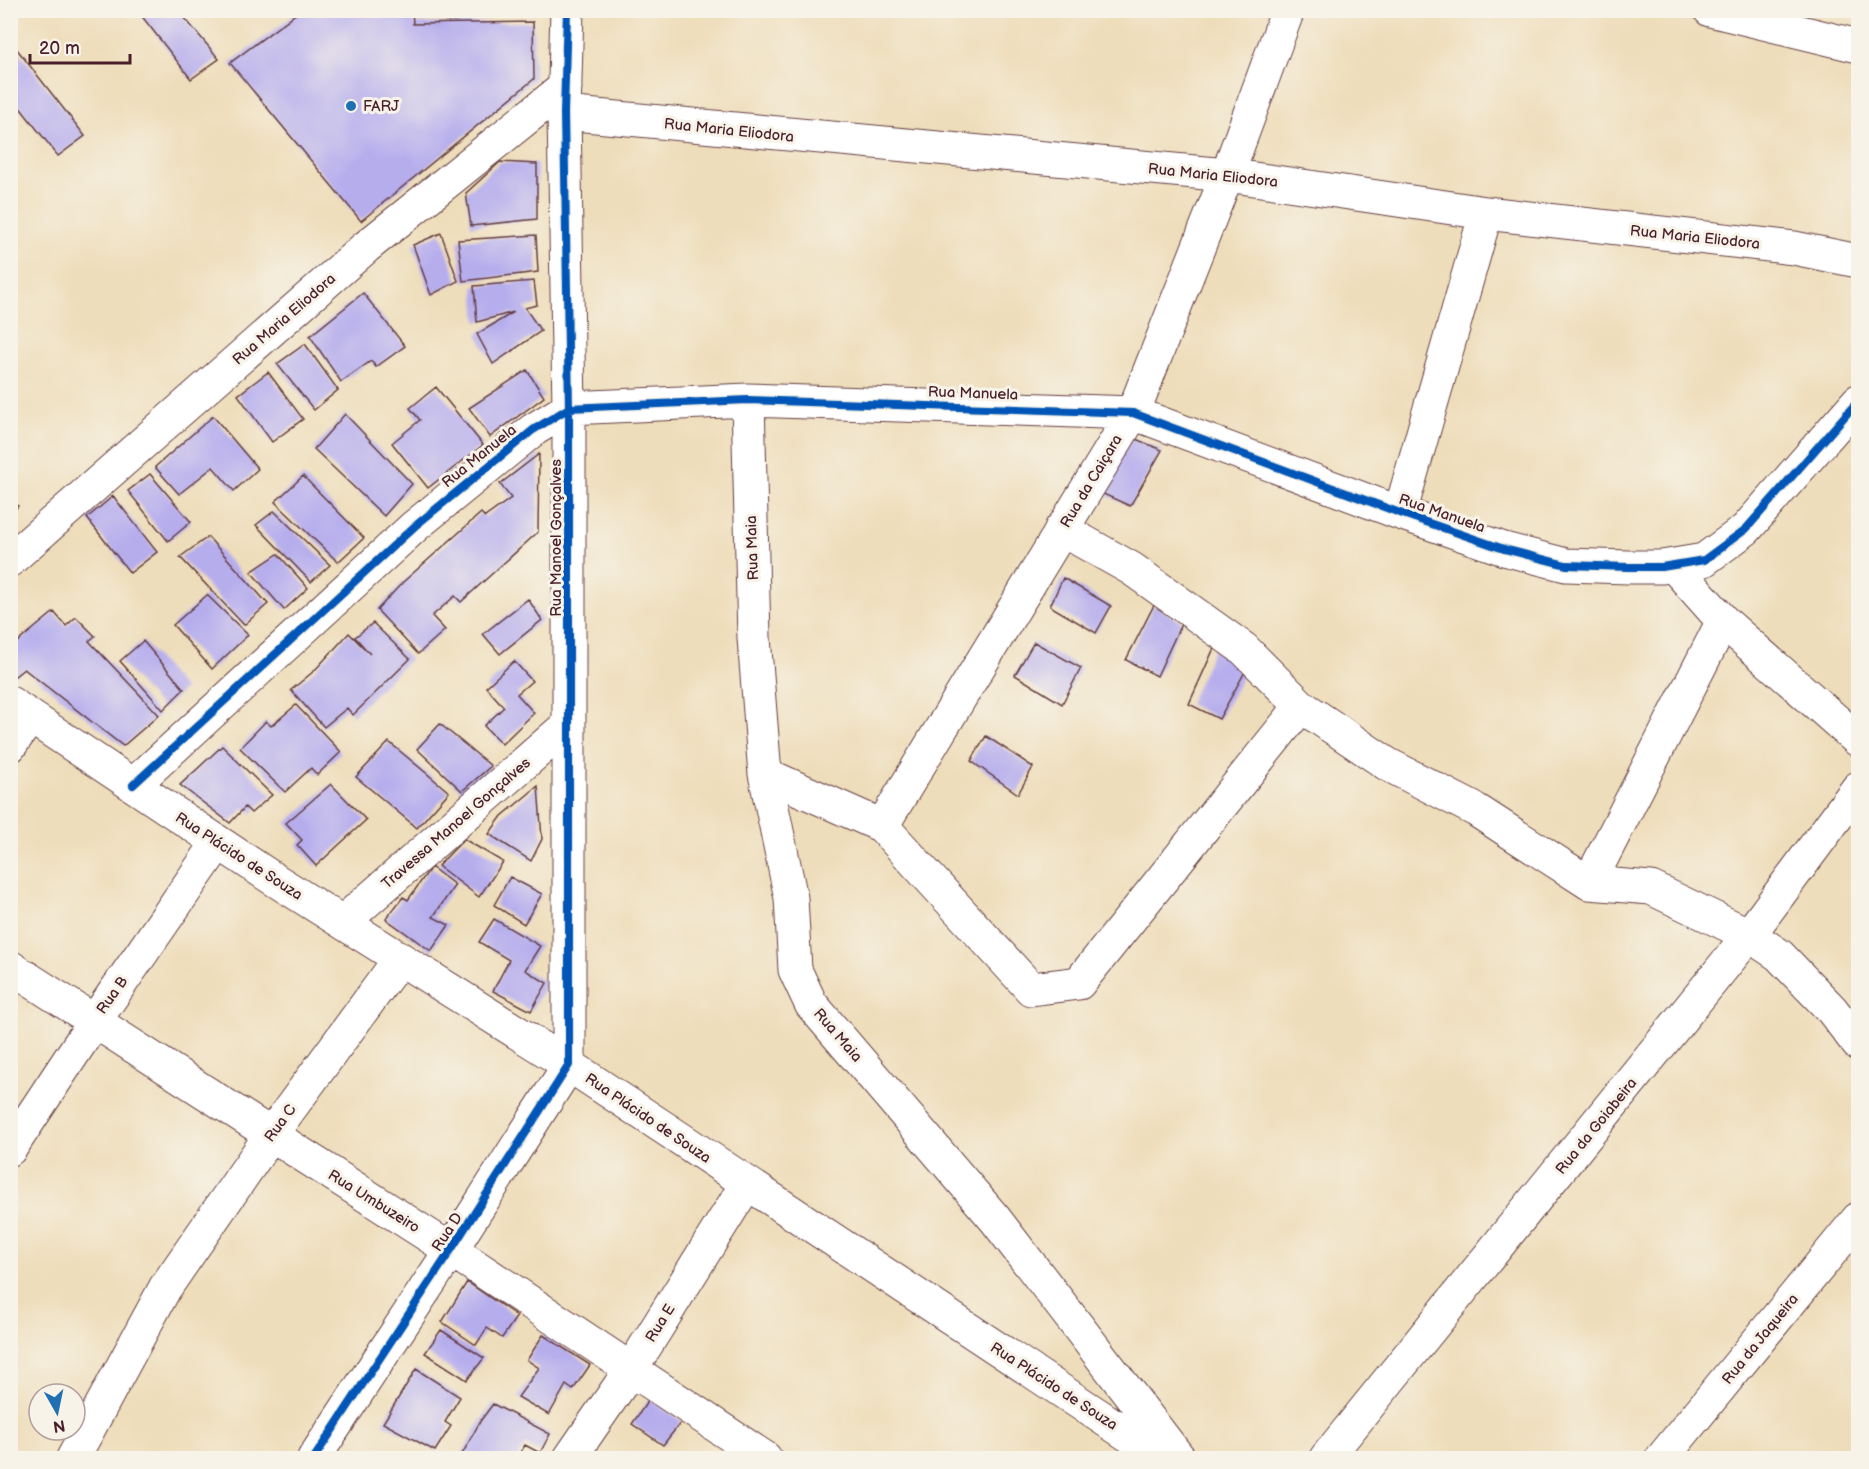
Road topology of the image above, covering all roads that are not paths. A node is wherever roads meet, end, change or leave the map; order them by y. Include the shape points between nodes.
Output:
1 (567, 10) edge
2 (1288, 10) edge
3 (1710, 10) edge
4 (1858, 46) edge
5 (564, 100) junction
6 (1227, 175) junction
7 (1486, 213) junction
8 (1858, 261) edge
9 (748, 400) junction
10 (1858, 401) edge
11 (569, 408) junction
12 (1133, 413) junction
13 (1400, 513) junction
14 (1061, 529) junction
15 (10, 560) edge
16 (1674, 566) junction
17 (1723, 621) junction
18 (1301, 706) junction
19 (20, 710) edge
20 (569, 724) junction
21 (1858, 740) edge
22 (10, 746) edge
23 (765, 774) junction
24 (133, 785) junction
25 (1858, 788) edge
26 (882, 826) junction
27 (218, 843) junction
28 (1589, 884) junction
29 (343, 922) junction
30 (1749, 935) junction
31 (399, 960) junction
32 (10, 967) edge
33 (94, 1022) junction
34 (1858, 1044) edge
35 (569, 1065) junction
36 (270, 1136) junction
37 (10, 1149) edge
38 (746, 1185) junction
39 (1858, 1219) edge
40 (452, 1250) junction
41 (630, 1371) junction
42 (73, 1458) edge
43 (314, 1458) edge
44 (570, 1458) edge
45 (765, 1458) edge
46 (1163, 1458) edge
47 (1179, 1458) edge
48 (1326, 1458) edge
49 (1662, 1458) edge

1 - 5 street, Rua Manoel Gonçalves
2 - 6 street, Rua da Caiçara
3 - 4 street
5 - 6 street, Rua Maria Eliodora
5 - 11 street, Rua Manoel Gonçalves
5 - 15 street, Rua Maria Eliodora via 366,247
6 - 7 street, Rua Maria Eliodora
6 - 12 street, Rua da Caiçara
7 - 8 street, Rua Maria Eliodora via 1794,248
7 - 13 street
9 - 11 street, Rua Manuela
9 - 12 street, Rua Manuela
9 - 23 street, Rua Maia via 754,638
10 - 16 street, Rua Manuela via 1746,529 1704,560
11 - 20 street, Rua Manoel Gonçalves
11 - 24 street, Rua Manuela via 533,430 415,526
12 - 13 street, Rua Manuela
12 - 14 street, Rua da Caiçara
13 - 16 street, Rua Manuela via 1504,549 1566,565
14 - 18 street via 1132,569 1244,649
14 - 26 street, Rua da Caiçara
16 - 17 street
17 - 21 street
17 - 28 street
18 - 26 street via 1079,983 1031,989
18 - 28 street via 1387,764 1476,810
19 - 22 street
19 - 24 street, Rua Plácido de Souza
20 - 29 street, Travessa Manoel Gonçalves
20 - 35 street, Rua Manoel Gonçalves
23 - 26 street
23 - 47 street, Rua Maia via 791,898 795,970 811,1004 995,1219
24 - 27 street, Rua Plácido de Souza
25 - 30 street, Rua da Goiabeira
27 - 29 street, Rua Plácido de Souza
27 - 33 street, Rua B
28 - 30 street via 1651,888
29 - 31 street, Rua Plácido de Souza
30 - 34 street via 1779,955 1832,1010
30 - 48 street, Rua da Goiabeira
31 - 35 street, Rua Plácido de Souza
31 - 36 street, Rua C
32 - 33 street, Rua Umbuzeiro
33 - 36 street, Rua Umbuzeiro
33 - 37 street, Rua B
35 - 38 street, Rua Plácido de Souza
35 - 40 street, Rua D
36 - 40 street, Rua Umbuzeiro
36 - 42 street, Rua C via 165,1288
38 - 41 street, Rua E
38 - 46 street, Rua Plácido de Souza
39 - 49 street, Rua da Jaqueira
40 - 41 street, Rua Umbuzeiro
40 - 43 street, Rua D
41 - 44 street, Rua E
41 - 45 street, Rua Umbuzeiro

